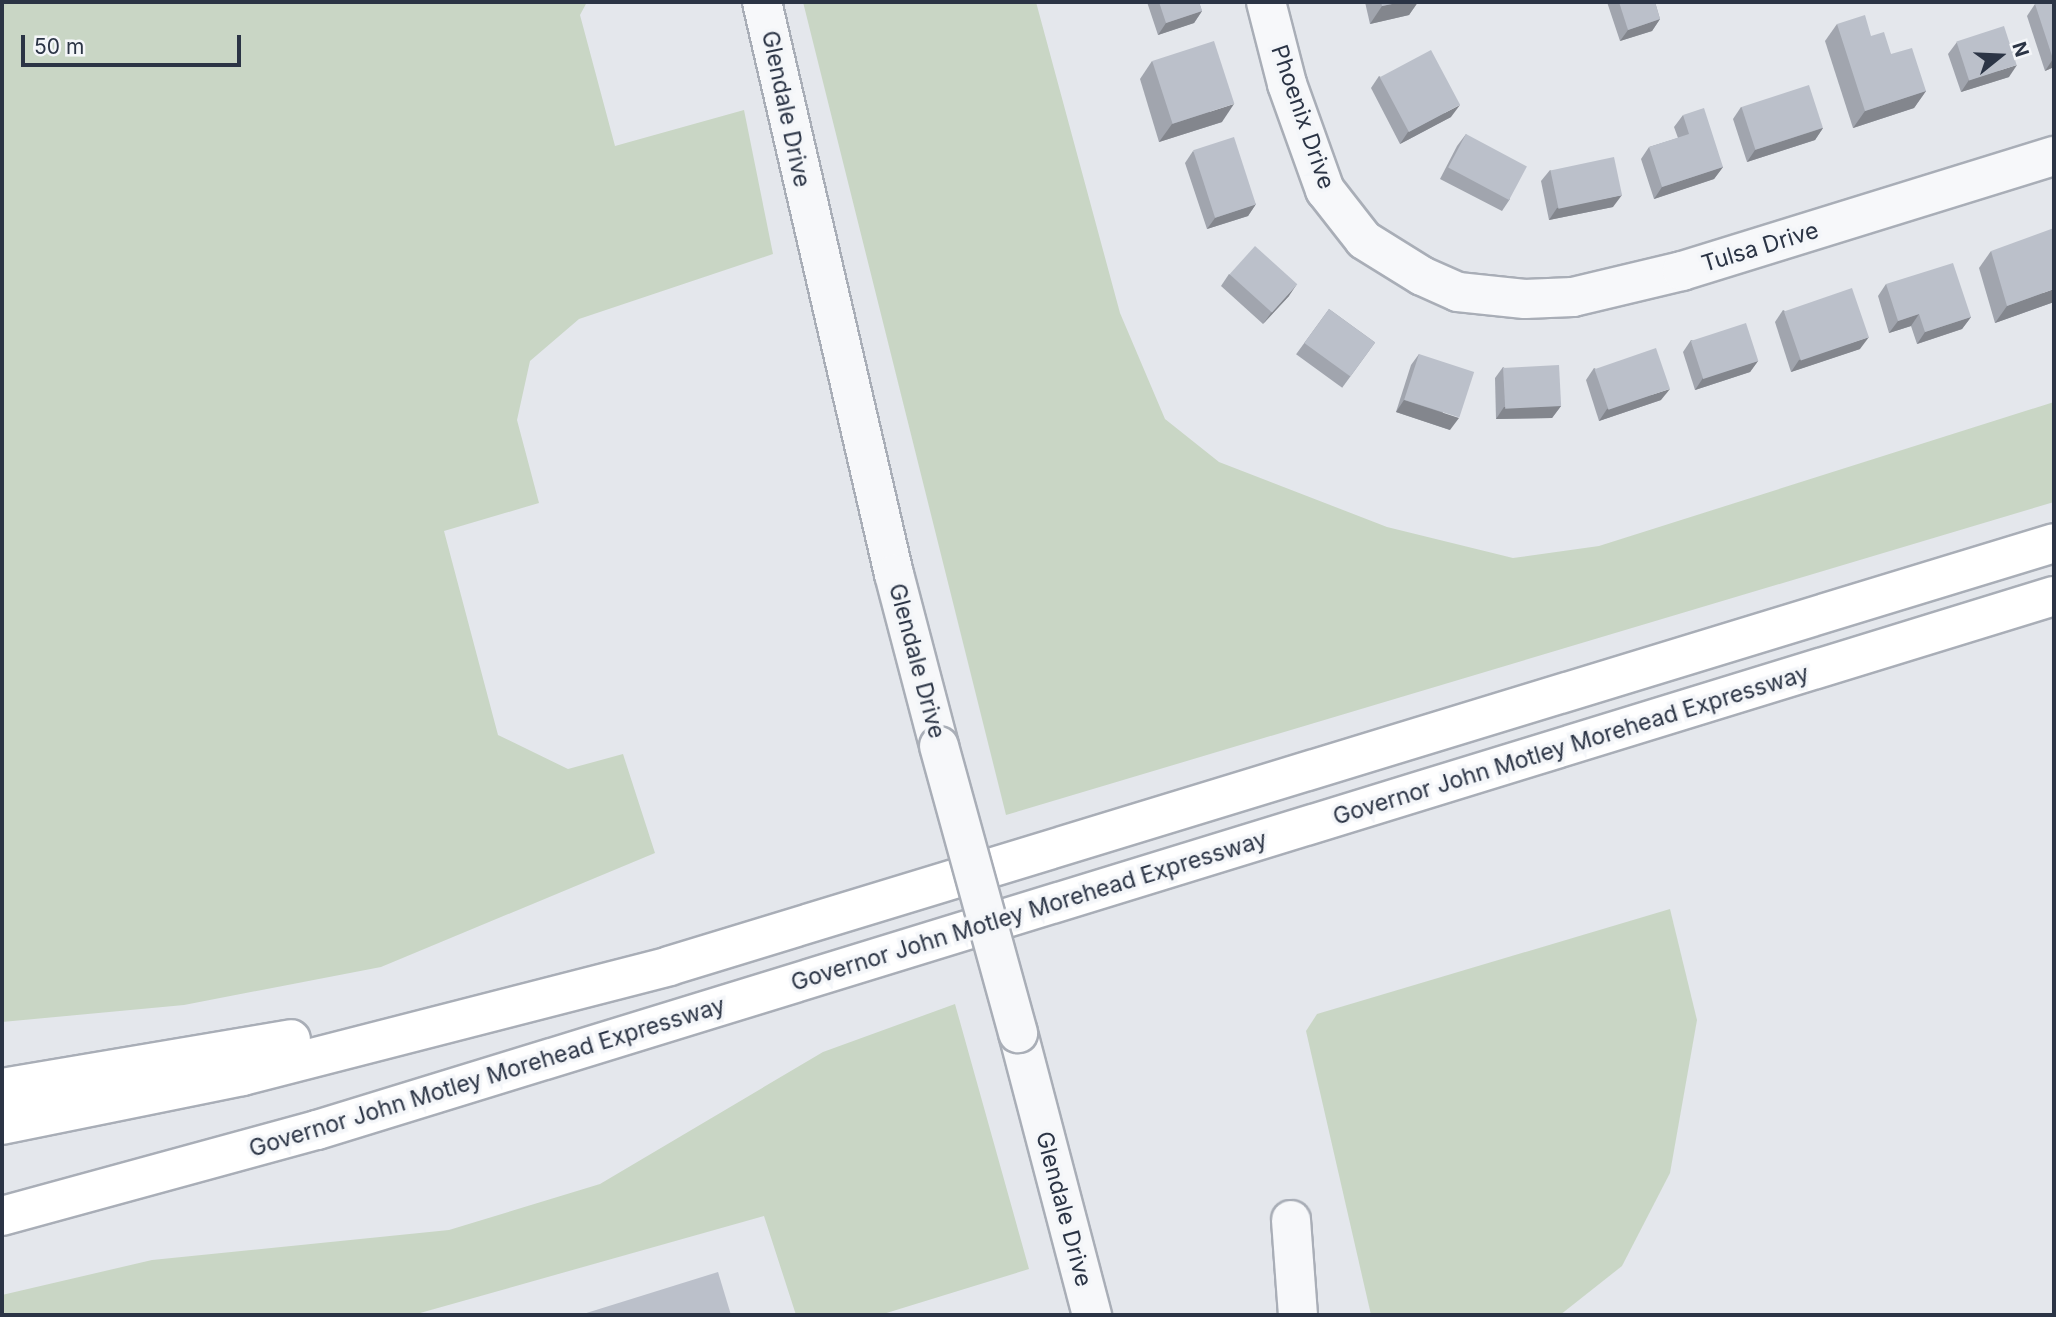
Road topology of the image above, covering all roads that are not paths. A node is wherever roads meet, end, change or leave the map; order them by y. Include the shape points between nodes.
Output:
1 (762, 2) edge
2 (1266, 2) edge
3 (2054, 156) edge
4 (1458, 292) joint
5 (2054, 543) edge
6 (2054, 596) edge
7 (391, 1040) junction
8 (2, 1088) edge
9 (2, 1125) edge
10 (2, 1216) edge
11 (1291, 1220) dead end
12 (1091, 1315) edge
13 (1298, 1315) edge

1 - 12 street, Glendale Drive, bridge via 887,548
2 - 4 street, Phoenix Drive via 1287,84 1325,190 1364,240
3 - 4 street, Tulsa Drive via 1682,271 1573,297 1525,299
5 - 7 highway via 669,966
6 - 10 highway, Governor John Motley Morehead Expressway via 317,1130
7 - 8 highway via 319,1034
7 - 9 highway
11 - 13 street

